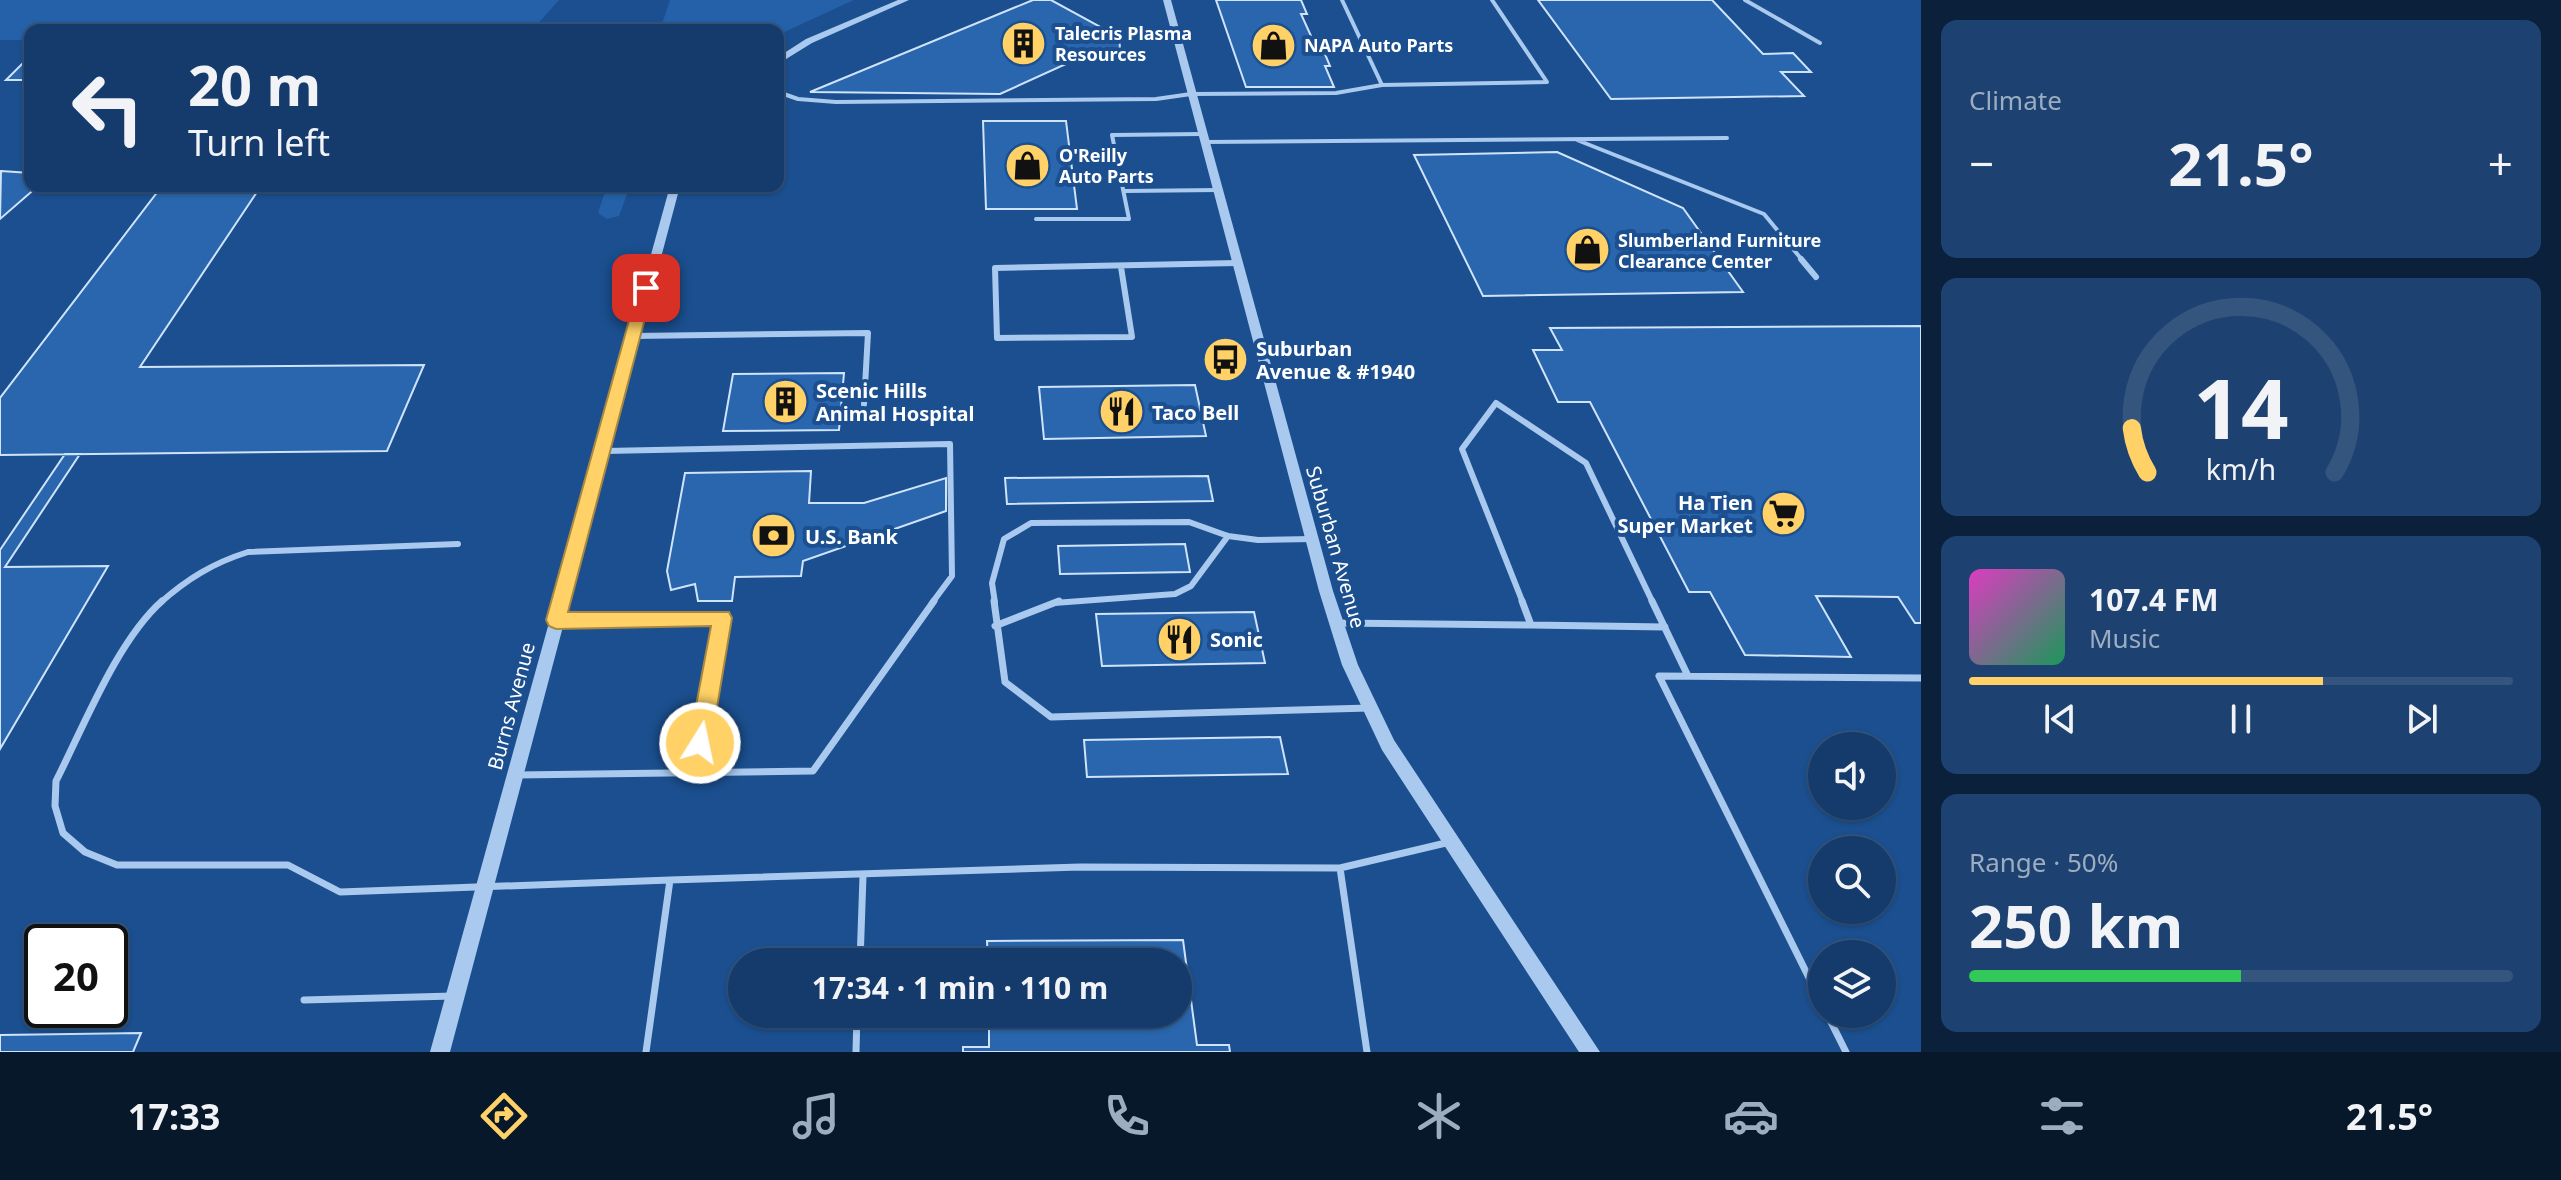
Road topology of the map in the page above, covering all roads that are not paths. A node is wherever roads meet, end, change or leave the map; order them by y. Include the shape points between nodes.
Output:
1 (905, 0) edge
2 (1167, 0) edge
3 (1342, 0) edge
4 (1492, 0) edge
5 (1745, 0) edge
6 (1820, 43) dead end
7 (784, 57) edge
8 (1382, 85) junction
9 (784, 94) edge
10 (1191, 94) junction
11 (1203, 138) junction
12 (1727, 138) dead end
13 (1574, 139) junction
14 (1218, 190) junction
15 (1125, 191) junction
16 (673, 192) edge
17 (1036, 219) dead end
18 (1237, 263) junction
19 (1121, 267) junction
20 (1816, 277) dead end
21 (633, 336) junction
22 (864, 404) dead end
23 (601, 451) junction
24 (1228, 536) junction
25 (1312, 539) junction
26 (458, 544) dead end
27 (556, 620) junction
28 (1336, 623) junction
29 (1531, 625) junction
30 (995, 626) junction
31 (1665, 627) junction
32 (1688, 676) junction
33 (1921, 678) edge
34 (1370, 708) junction
35 (694, 774) junction
36 (513, 775) junction
37 (1450, 842) junction
38 (1340, 868) junction
39 (863, 876) junction
40 (670, 880) junction
41 (483, 886) junction
42 (860, 948) edge
43 (1808, 976) edge
44 (455, 996) junction
45 (304, 1000) dead end
46 (857, 1028) edge
47 (1834, 1028) edge
48 (440, 1052) edge
49 (646, 1052) edge
50 (856, 1052) edge
51 (1367, 1052) edge
52 (1590, 1052) edge
53 (1846, 1052) edge

1 - 7 street
2 - 10 street, Suburban Avenue
3 - 8 lane
4 - 8 lane via 1547,82
5 - 6 lane
8 - 10 lane via 1336,93
9 - 10 lane via 836,102 1156,99
10 - 11 street, Suburban Avenue
11 - 13 lane
11 - 14 street, Suburban Avenue
11 - 15 lane via 1112,135
12 - 13 lane
13 - 20 lane via 1764,214
14 - 15 lane
14 - 18 street, Suburban Avenue
15 - 17 lane via 1129,219
16 - 21 street, Burns Avenue
18 - 19 lane
18 - 25 street, Suburban Avenue
19 - 19 lane via 995,268 997,338 1132,337
21 - 22 lane via 868,333
21 - 23 street, Burns Avenue
23 - 27 street, Burns Avenue
23 - 35 lane via 950,444 952,576 813,771
24 - 25 lane
24 - 30 lane via 1191,586 1175,594 1060,601
24 - 30 lane via 1189,522 1031,523 1004,539 992,583
25 - 28 street, Suburban Avenue
26 - 41 lane via 248,552 195,575 150,612 126,645 56,781 55,806 63,833 85,852 117,865 288,865 340,892
27 - 35 lane via 722,618
27 - 36 street, Burns Avenue
28 - 29 lane
28 - 34 street, Suburban Avenue
29 - 31 lane
29 - 31 lane via 1462,449 1496,403 1586,463
30 - 34 lane via 1005,682 1051,717
31 - 32 lane
32 - 33 lane
32 - 43 lane via 1659,676
34 - 37 street, Suburban Avenue
35 - 36 lane
36 - 41 street, Burns Avenue
37 - 38 lane
37 - 52 street, Suburban Avenue
38 - 39 lane via 1080,867
38 - 51 lane
39 - 40 lane
39 - 42 lane
40 - 41 lane
40 - 49 lane
41 - 44 street, Burns Avenue
44 - 45 lane
44 - 48 street, Burns Avenue
46 - 50 lane
47 - 53 lane

